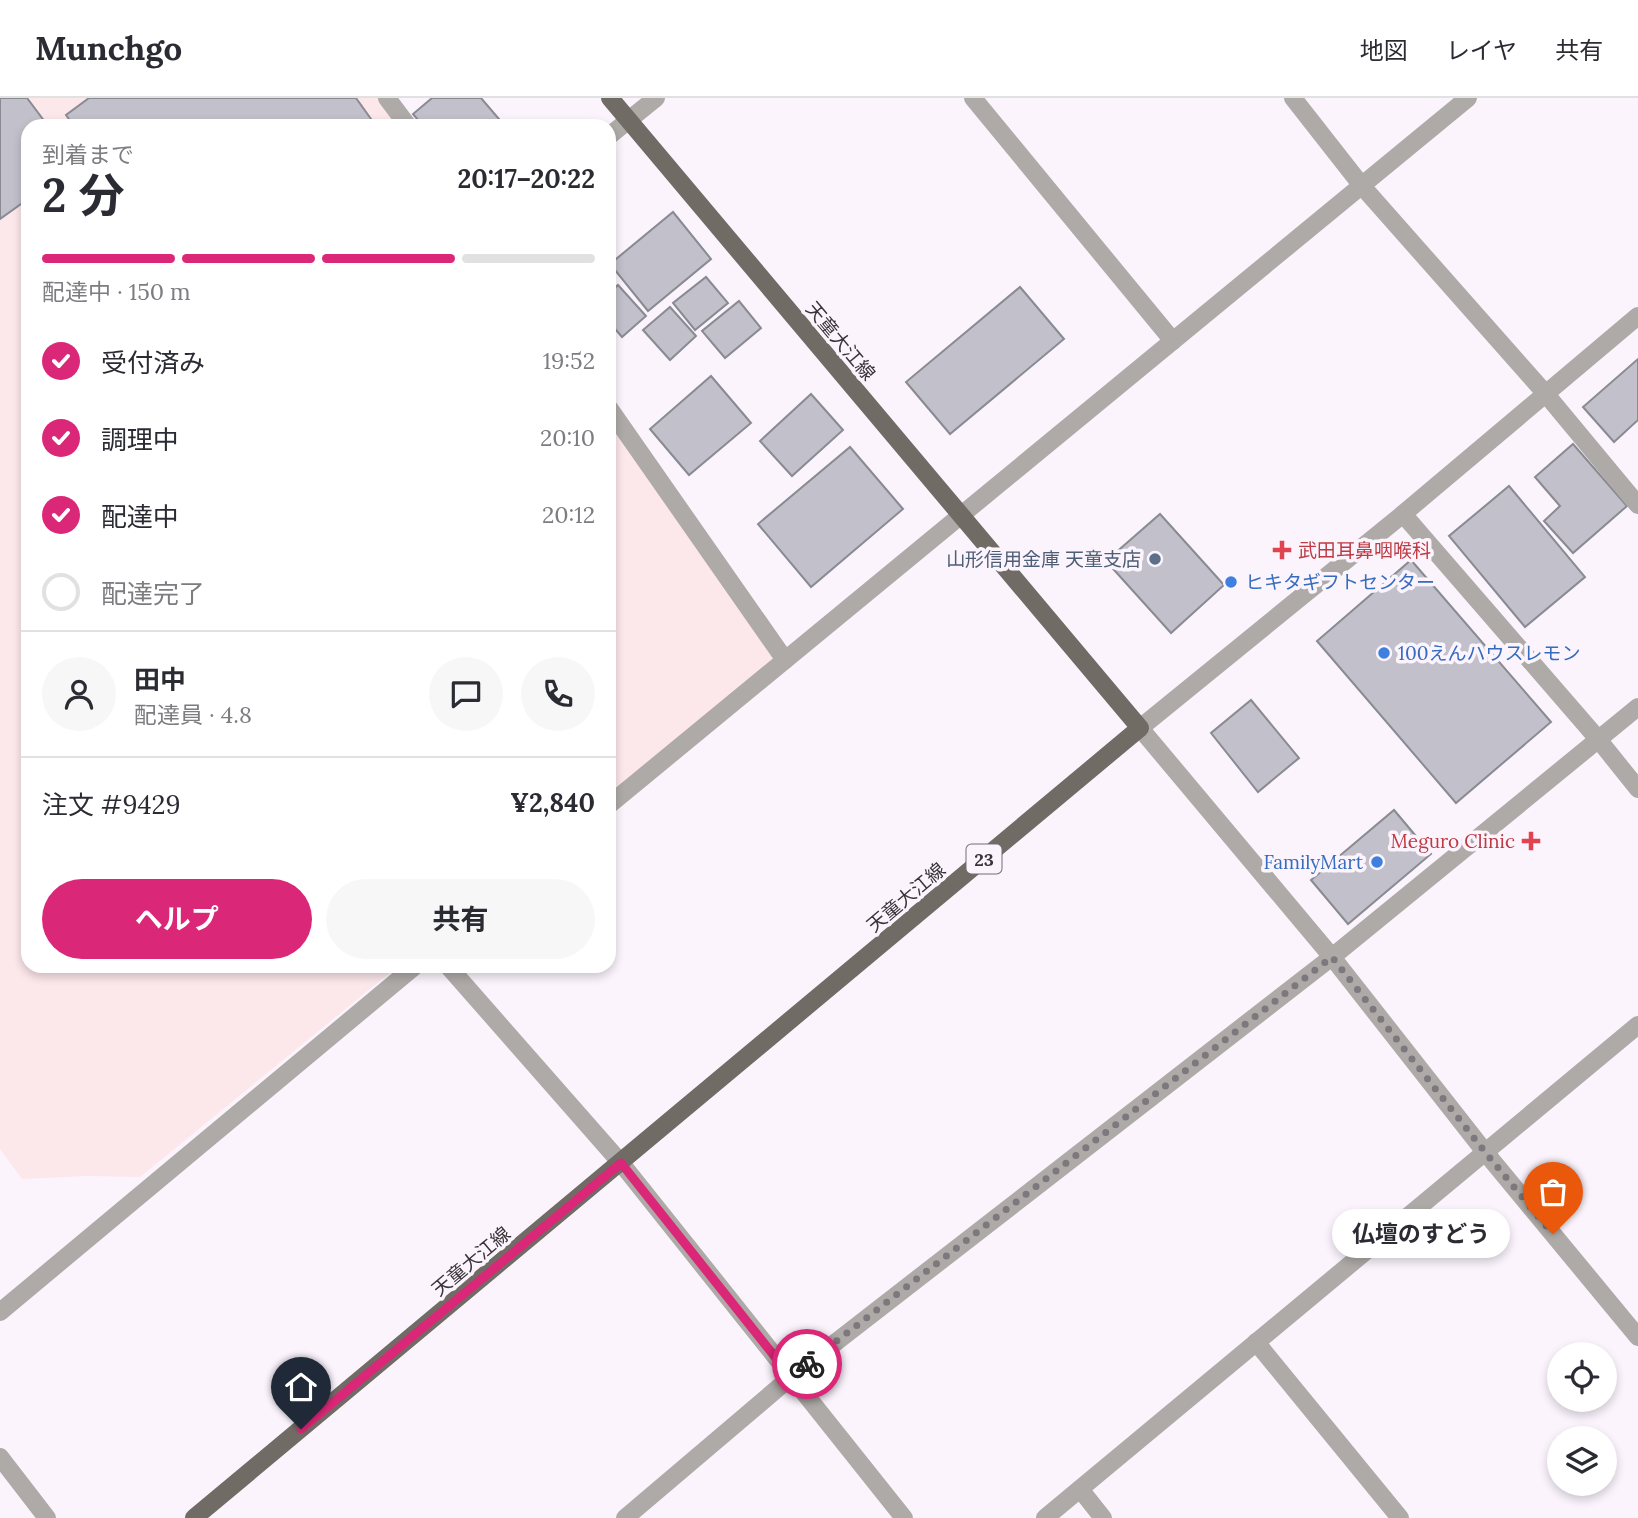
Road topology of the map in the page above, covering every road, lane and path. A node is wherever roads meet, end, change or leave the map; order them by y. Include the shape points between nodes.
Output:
1 (387, 98) edge
2 (610, 98) edge
3 (656, 98) edge
4 (973, 98) edge
5 (1293, 98) edge
6 (1468, 98) edge
7 (403, 119) edge
8 (628, 120) junction
9 (616, 130) edge
10 (1362, 186) junction
11 (1638, 316) edge
12 (1174, 341) junction
13 (1545, 393) junction
14 (616, 418) edge
15 (1638, 505) edge
16 (1403, 514) junction
17 (961, 517) junction
18 (785, 660) junction
19 (1638, 707) edge
20 (1140, 728) junction
21 (1598, 739) junction
22 (1638, 789) edge
23 (616, 800) edge
24 (1332, 957) junction
25 (407, 973) edge
26 (454, 973) edge
27 (1638, 1025) edge
28 (1485, 1152) junction
29 (621, 1163) junction
30 (0, 1312) edge
31 (1638, 1337) edge
32 (1256, 1342) junction
33 (791, 1377) junction
34 (0, 1457) edge
35 (1080, 1489) junction
36 (47, 1518) edge
37 (194, 1518) edge
38 (625, 1518) edge
39 (904, 1518) edge
40 (1045, 1518) edge
41 (1103, 1518) edge
42 (1400, 1518) edge

1 - 7 street
2 - 8 main road, 天童大江線
3 - 8 street
4 - 12 street
5 - 10 street
6 - 10 street
8 - 9 street
8 - 17 main road, 天童大江線
10 - 12 street
10 - 13 street
11 - 13 street
12 - 17 street
13 - 15 street
13 - 16 street
14 - 18 street
16 - 20 street
16 - 21 street
17 - 18 street
17 - 20 main road, 天童大江線
18 - 23 street
19 - 21 street
20 - 24 street
20 - 29 main road, 天童大江線 / 23
21 - 22 street
21 - 24 street
24 - 28 street
24 - 33 street
25 - 30 street
26 - 29 street
27 - 28 street
28 - 31 street
28 - 32 street
29 - 33 street
29 - 37 main road, 天童大江線 / 23
32 - 35 street
32 - 42 street
33 - 38 street
33 - 39 street
34 - 36 street
35 - 40 street
35 - 41 street

